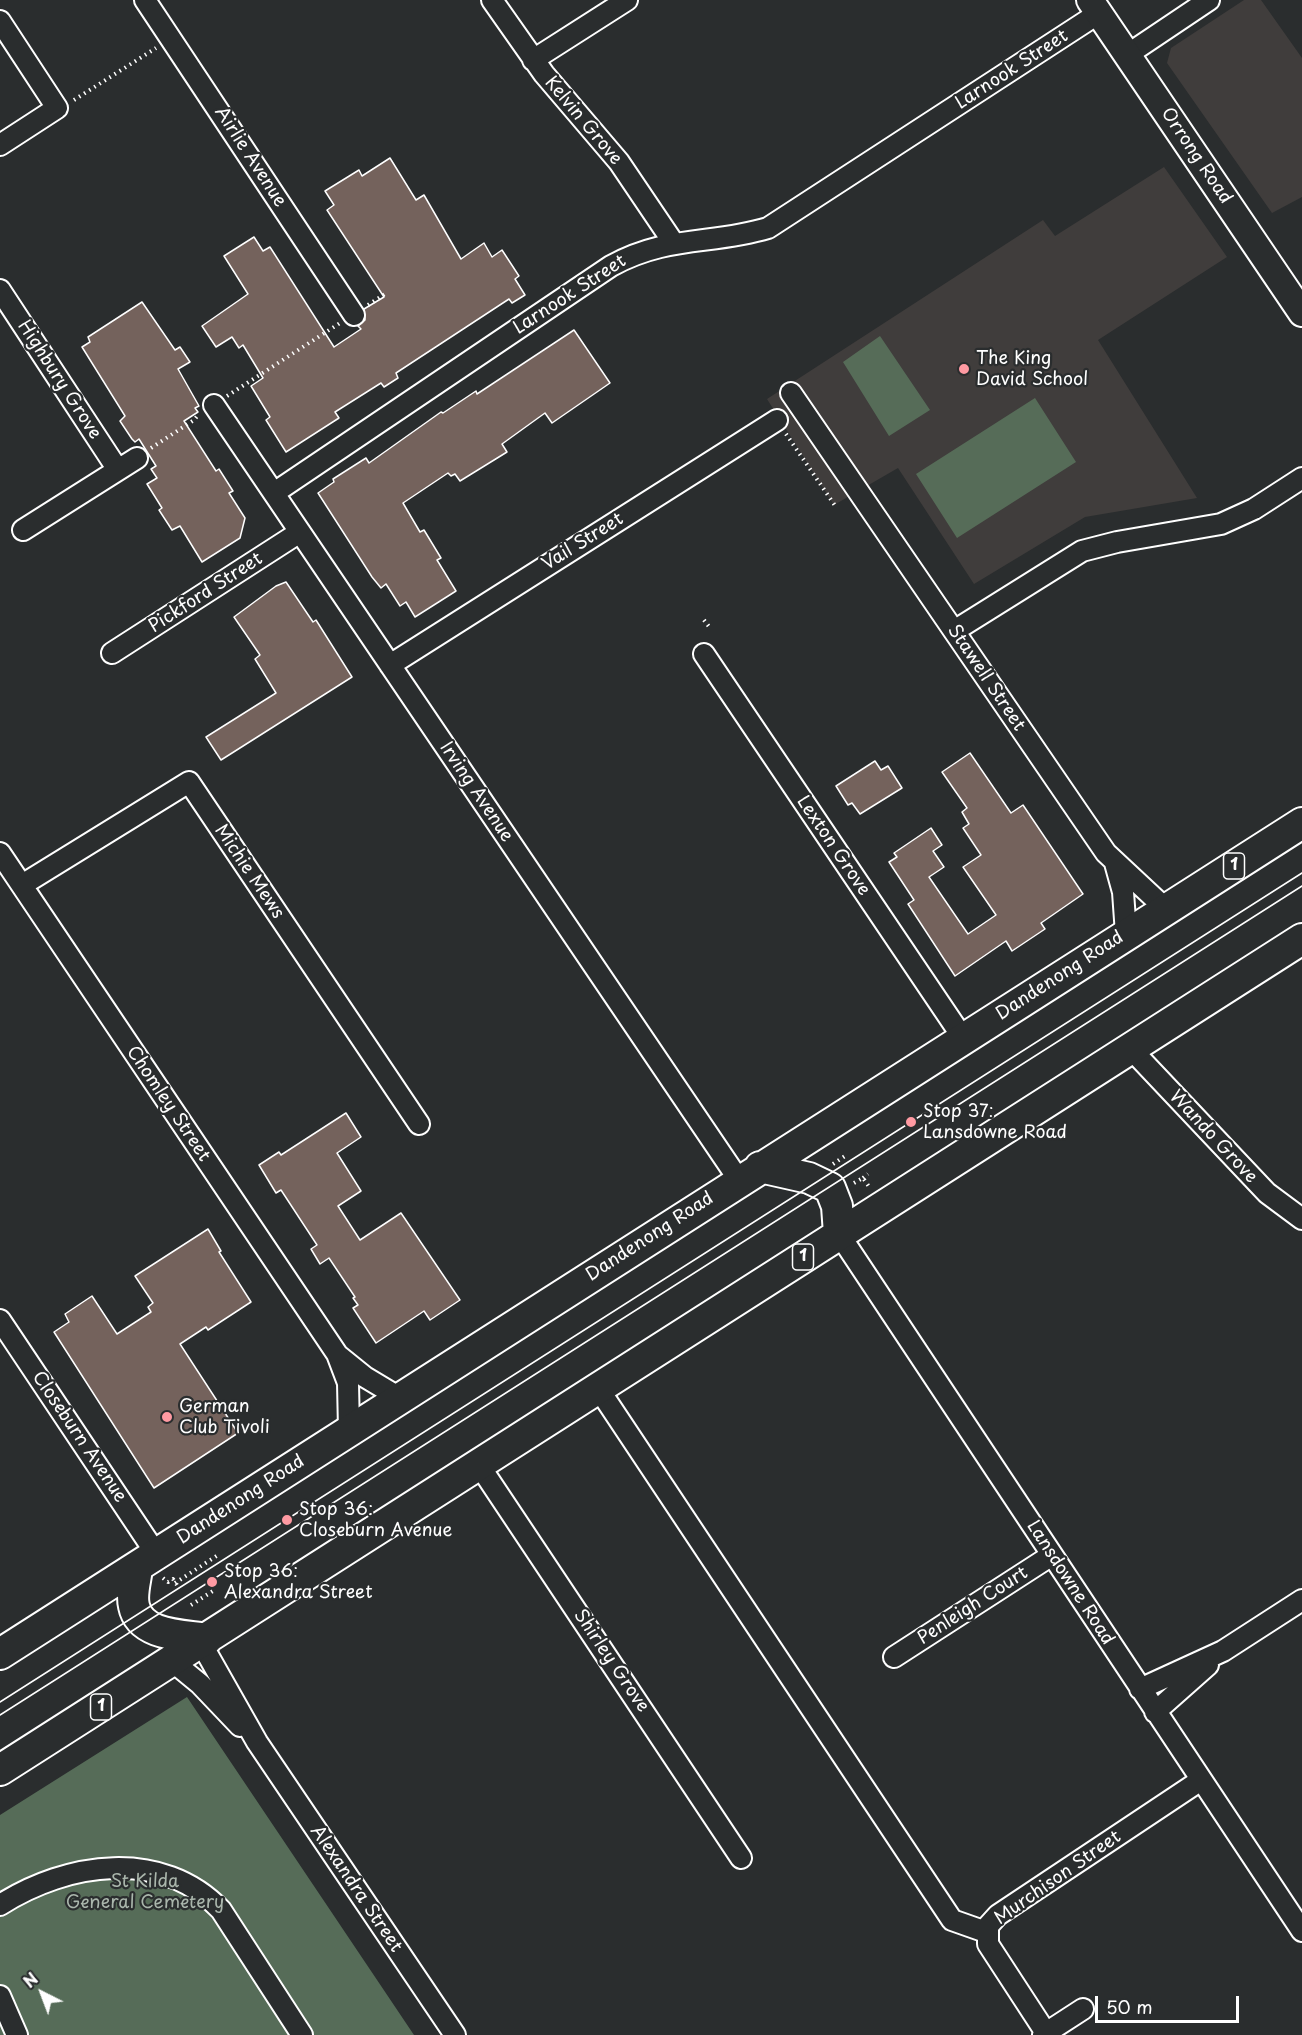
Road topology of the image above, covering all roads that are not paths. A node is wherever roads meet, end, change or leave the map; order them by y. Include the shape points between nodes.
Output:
1 (146, 0) edge
2 (492, 0) edge
3 (627, 0) edge
4 (1209, 0) edge
5 (1094, 6) edge
6 (0, 21) edge
7 (1127, 55) junction
8 (533, 60) junction
9 (0, 145) edge
10 (673, 242) junction
11 (0, 290) edge
12 (1302, 312) edge
13 (354, 315) road end
14 (791, 393) dead end
15 (214, 405) road end
16 (777, 420) road end
17 (137, 458) road end
18 (118, 470) junction
19 (1302, 478) edge
20 (274, 493) junction
21 (23, 530) dead end
22 (300, 532) junction
23 (954, 630) junction
24 (112, 653) dead end
25 (704, 654) dead end
26 (390, 665) junction
27 (1302, 823) edge
28 (0, 853) edge
29 (1115, 863) junction
30 (22, 885) junction
31 (1166, 909) junction
32 (1126, 934) junction
33 (1302, 939) edge
34 (963, 1038) junction
35 (1130, 1048) junction
36 (419, 1124) dead end
37 (750, 1174) junction
38 (1302, 1219) edge
39 (839, 1234) junction
40 (0, 1320) edge
41 (336, 1354) junction
42 (598, 1388) junction
43 (400, 1398) junction
44 (349, 1430) junction
45 (479, 1465) junction
46 (1052, 1555) junction
47 (152, 1567) junction
48 (1302, 1600) edge
49 (202, 1632) junction
50 (1223, 1651) junction
51 (0, 1654) edge
52 (894, 1657) dead end
53 (172, 1661) junction
54 (1140, 1689) junction
55 (1155, 1712) junction
56 (257, 1742) junction
57 (0, 1770) edge
58 (1201, 1780) junction
59 (741, 1858) dead end
60 (0, 1905) edge
61 (1302, 1931) edge
62 (987, 1932) junction
63 (0, 1996) edge
64 (1083, 2009) dead end
65 (1044, 2034) edge
66 (17, 2035) edge
67 (302, 2035) edge
68 (454, 2035) edge

1 - 13 street, Airlie Avenue
2 - 8 street, Kelvin Grove
3 - 8 street
4 - 7 street
5 - 7 main road, Orrong Road
5 - 10 street, Larnook Street via 768,228
6 - 9 street via 57,108
7 - 12 main road, Orrong Road
8 - 10 street, Kelvin Grove via 619,162
10 - 20 street, Larnook Street via 611,266
11 - 18 street, Highbury Grove
14 - 23 street, Stawell Street
15 - 20 street, Irving Avenue
16 - 26 street, Vail Street
17 - 18 street
18 - 21 street
19 - 23 street via 1221,525 1082,551
20 - 22 street, Irving Avenue
22 - 24 street, Pickford Street
22 - 26 street, Irving Avenue
23 - 29 street, Stawell Street
25 - 34 street, Lexton Grove
26 - 37 street, Irving Avenue
27 - 31 highway, Dandenong Road / 1
28 - 30 street, Chomley Street
29 - 31 street, Stawell Street
29 - 32 street, Stawell Street via 1123,892
30 - 36 street, Michie Mews via 189,782
30 - 41 street, Chomley Street
31 - 32 highway, Dandenong Road / 1
32 - 34 highway, Dandenong Road / 1
33 - 35 highway, 1
34 - 37 highway, Dandenong Road / 1
35 - 38 street, Wando Grove via 1267,1193
35 - 39 highway, 1
37 - 39 highway via 809,1178 830,1188 837,1206
37 - 43 highway, Dandenong Road / 1
39 - 42 highway, 1
39 - 46 street, Lansdowne Road
40 - 47 street, Closeburn Avenue
41 - 43 street, Chomley Street
41 - 44 street, Chomley Street via 348,1383
42 - 45 highway, 1
42 - 62 street via 952,1920
43 - 44 highway, Dandenong Road / 1
44 - 47 highway, Dandenong Road / 1
45 - 49 highway, 1
45 - 59 street, Shirley Grove
46 - 52 street, Penleigh Court
46 - 54 street, Lansdowne Road
47 - 49 highway via 134,1606 145,1624 150,1628
47 - 51 highway, Dandenong Road / 1
48 - 50 street
49 - 53 highway, 1
49 - 56 street, Alexandra Street
50 - 54 street
50 - 55 street
53 - 56 street, Alexandra Street
53 - 57 highway, 1
54 - 55 street, Lansdowne Road
55 - 58 street, Lansdowne Road
56 - 68 street, Alexandra Street
58 - 61 street, Lansdowne Road
58 - 62 street, Murchison Street via 998,1915
60 - 67 street via 45,1883 90,1870 137,1867 177,1879 221,1910
62 - 65 street, Murchison Street via 988,1944
63 - 66 street
64 - 65 street, Murchison Street

